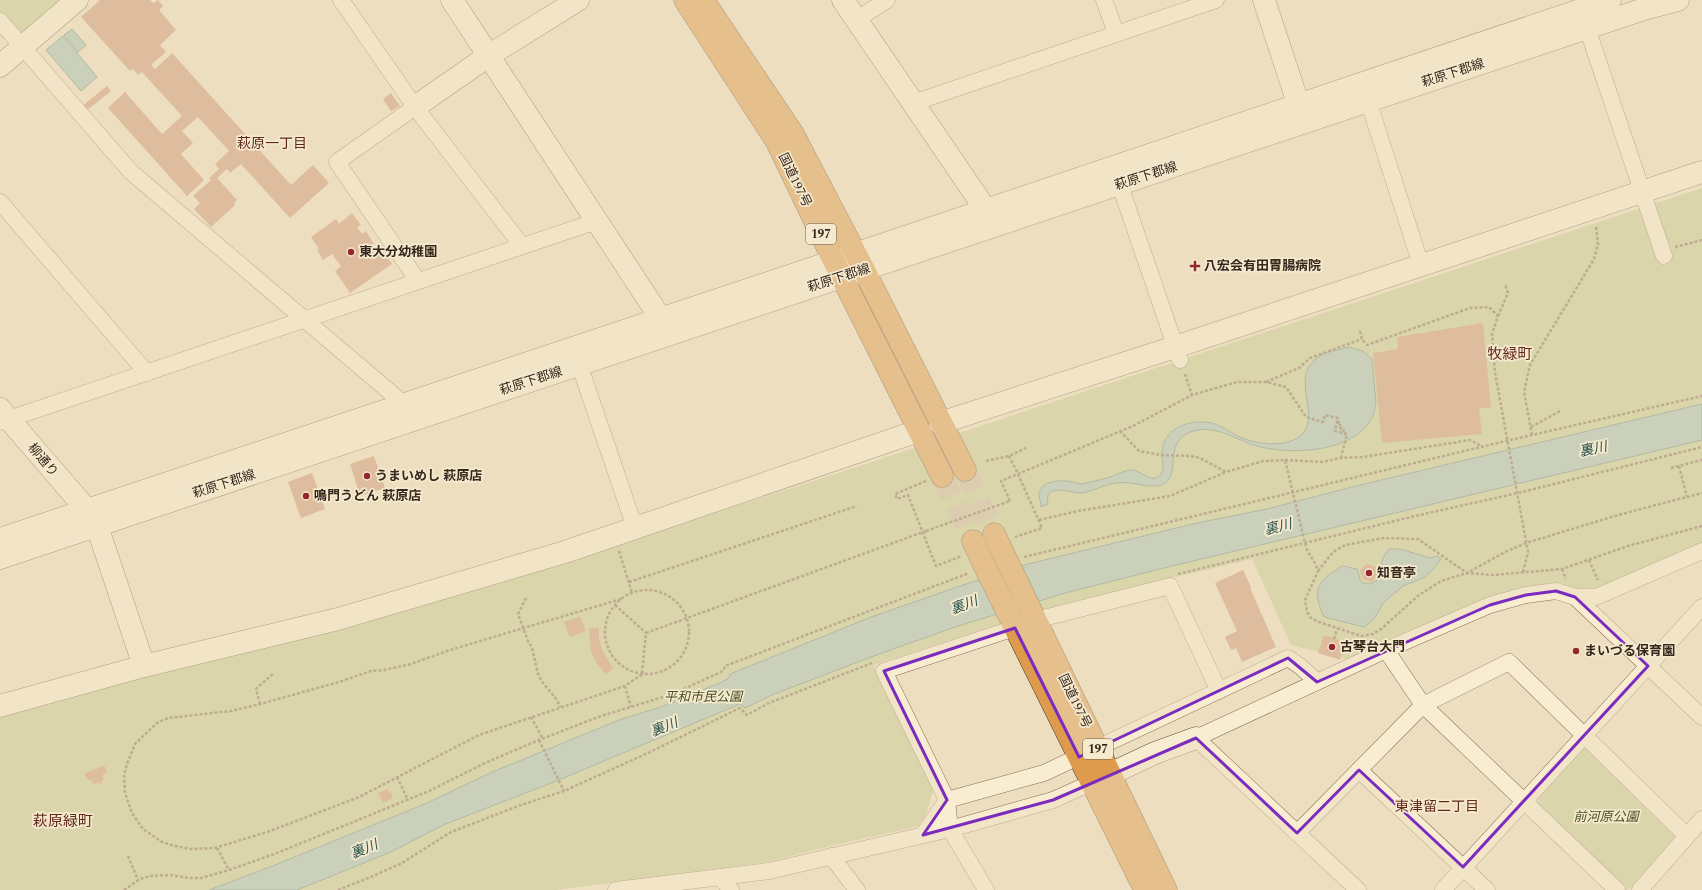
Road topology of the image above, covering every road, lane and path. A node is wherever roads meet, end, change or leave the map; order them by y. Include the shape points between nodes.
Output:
1 (77, 0) edge
2 (341, 0) edge
3 (452, 0) edge
4 (578, 0) edge
5 (843, 0) edge
6 (887, 0) edge
7 (1104, 0) edge
8 (1216, 0) edge
9 (1264, 0) edge
10 (1610, 0) edge
11 (1678, 0) edge
12 (694, 2) edge
13 (1584, 19) junction
14 (856, 20) junction
15 (0, 21) edge
16 (1116, 33) junction
17 (23, 47) junction
18 (488, 56) junction
19 (0, 66) edge
20 (1365, 92) junction
21 (913, 103) junction
22 (414, 107) junction
23 (1302, 114) junction
24 (1702, 172) edge
25 (1117, 176) junction
26 (1642, 192) junction
27 (0, 202) edge
28 (986, 210) junction
29 (1595, 218) dead end
30 (597, 221) junction
31 (1702, 240) edge
32 (522, 246) junction
33 (1667, 252) joint
34 (859, 262) junction
35 (1421, 264) junction
36 (838, 269) junction
37 (418, 281) junction
38 (1505, 284) dead end
39 (1498, 316) junction
40 (305, 319) junction
41 (664, 327) junction
42 (1360, 331) dead end
43 (1362, 339) junction
44 (1178, 353) junction
45 (576, 356) junction
46 (147, 373) junction
47 (1266, 382) junction
48 (1192, 395) junction
49 (1702, 396) edge
50 (1560, 411) dead end
51 (408, 413) junction
52 (3, 417) edge
53 (1337, 422) junction
54 (940, 423) junction
55 (1531, 427) junction
56 (918, 431) junction
57 (1120, 431) junction
58 (1343, 433) junction
59 (1532, 435) junction
60 (1506, 441) junction
61 (1483, 447) junction
62 (1702, 447) edge
63 (1026, 448) dead end
64 (1009, 456) junction
65 (1341, 458) junction
66 (1285, 460) junction
67 (1702, 460) edge
68 (986, 461) dead end
69 (1679, 466) junction
70 (1671, 468) dead end
71 (964, 470) tunnel mouth
72 (1226, 472) junction
73 (1018, 474) junction
74 (936, 478) joint
75 (1518, 493) junction
76 (1702, 493) edge
77 (1294, 494) junction
78 (1688, 497) junction
79 (857, 506) dead end
80 (92, 518) junction
81 (1039, 520) junction
82 (1702, 526) edge
83 (635, 528) junction
84 (924, 531) junction
85 (1002, 536) joint
86 (0, 539) edge
87 (974, 541) tunnel mouth
88 (1304, 541) junction
89 (1526, 542) junction
90 (617, 544) dead end
91 (1702, 551) edge
92 (0, 558) edge
93 (955, 559) dead end
94 (1589, 560) junction
95 (1014, 561) junction
96 (981, 571) junction
97 (1318, 571) junction
98 (1523, 572) junction
99 (1467, 573) junction
100 (1174, 575) dead end
101 (629, 582) junction
102 (632, 592) junction
103 (1604, 593) junction
104 (1575, 597) junction
105 (526, 598) dead end
106 (621, 599) junction
107 (615, 605) junction
108 (1702, 607) edge
109 (1033, 614) junction
110 (686, 617) junction
111 (1012, 621) junction
112 (523, 629) junction
113 (1337, 629) junction
114 (646, 633) junction
115 (1334, 639) dead end
116 (1386, 650) junction
117 (878, 660) dead end
118 (144, 666) junction
119 (1648, 666) junction
120 (643, 673) junction
121 (273, 674) dead end
122 (1317, 682) junction
123 (625, 686) junction
124 (1219, 690) junction
125 (260, 704) junction
126 (1423, 705) junction
127 (0, 706) edge
128 (560, 707) junction
129 (631, 707) junction
130 (531, 717) junction
131 (1702, 717) edge
132 (1584, 735) junction
133 (1196, 738) junction
134 (544, 739) junction
135 (539, 740) junction
136 (1088, 752) junction
137 (1359, 770) junction
138 (397, 777) junction
139 (1101, 778) junction
140 (564, 792) junction
141 (408, 800) junction
142 (947, 800) junction
143 (1524, 801) junction
144 (1702, 819) edge
145 (950, 829) junction
146 (1297, 833) junction
147 (923, 835) junction
148 (1687, 836) junction
149 (217, 848) junction
150 (128, 856) dead end
151 (831, 856) junction
152 (1463, 867) junction
153 (229, 870) junction
154 (720, 877) junction
155 (138, 880) junction
156 (124, 890) edge
157 (338, 890) edge
158 (616, 890) edge
159 (731, 890) edge
160 (857, 890) edge
161 (986, 890) edge
162 (1145, 890) edge
163 (1166, 890) edge
164 (1358, 890) edge
165 (1443, 890) edge
166 (1487, 890) edge
167 (1617, 890) edge
168 (1640, 890) edge

1 - 17 street
2 - 22 street
3 - 18 street
4 - 18 street
5 - 14 street
6 - 14 street
7 - 16 street
8 - 16 street
9 - 23 street
10 - 13 street, 萩原下郡線
11 - 13 street, 萩原下郡線
12 - 34 highway, 国道197号 / 197 via 793,134
12 - 36 highway, 国道197号 / 197 via 777,142
13 - 20 street, 萩原下郡線
13 - 26 street
14 - 21 street
15 - 17 street
16 - 21 street
17 - 19 street
17 - 40 street via 131,172
18 - 22 street
18 - 30 street
20 - 23 street, 萩原下郡線
20 - 35 street
21 - 28 street
22 - 32 street
22 - 37 street via 337,162
23 - 25 street, 萩原下郡線
24 - 26 street
25 - 28 street, 萩原下郡線
25 - 34 street, 萩原下郡線
25 - 44 street
26 - 33 street
26 - 35 street
27 - 46 street
28 - 34 street, 萩原下郡線
29 - 55 path via 1598,244 1594,259 1530,365 1524,392
30 - 32 street
30 - 41 street
31 - 33 path
32 - 37 street
34 - 36 street, 萩原下郡線
34 - 54 highway, 国道197号 / 197
35 - 44 street
36 - 41 street, 萩原下郡線
36 - 56 highway, 国道197号 / 197
37 - 40 street
38 - 39 path via 1508,293
39 - 43 path via 1490,307 1470,308 1367,345
39 - 60 path via 1492,334 1495,373
40 - 46 street
40 - 51 street
41 - 45 street, 萩原下郡線
42 - 43 path
43 - 47 path via 1310,358 1299,368
44 - 48 path
44 - 54 street
45 - 51 street, 萩原下郡線
45 - 83 street
46 - 52 street
47 - 48 path via 1237,382
47 - 53 path via 1286,388 1306,417 1323,422 1325,415 1338,418
48 - 57 path
49 - 59 path
50 - 55 path
51 - 80 street, 萩原下郡線
52 - 80 street, 柳通り
53 - 58 path via 1335,431
53 - 58 path via 1341,423 1339,428 1344,429
54 - 71 highway, 国道197号 / 197
55 - 59 path
56 - 74 highway, 国道197号 / 197
56 - 83 street
57 - 72 path via 1139,451 1200,458
57 - 73 path
58 - 65 path via 1347,434
59 - 60 path
60 - 61 path
60 - 75 path
61 - 65 path via 1470,440 1363,457
61 - 77 path
62 - 75 path
63 - 64 path
64 - 68 path
64 - 73 path
65 - 66 path via 1322,462
66 - 72 path via 1263,461
66 - 77 path
67 - 69 path
69 - 70 path
69 - 78 path
72 - 81 path via 1170,496
73 - 81 path
73 - 84 path, bridge via 1001,481 1010,501
74 - 84 path via 895,494 897,499 908,495
75 - 88 path
75 - 89 path
76 - 78 path
77 - 88 path
77 - 95 path
78 - 89 path
79 - 101 path
80 - 86 street, 萩原下郡線
80 - 92 street, 萩原下郡線
80 - 118 street
81 - 85 path via 1042,528
82 - 94 path via 1628,546
83 - 118 street via 565,552 338,619
84 - 93 path via 936,566
84 - 110 path
85 - 95 highway, 国道197号 / 197
87 - 96 highway, 国道197号 / 197
88 - 97 path
88 - 100 path
89 - 98 path via 1528,552
89 - 99 path
90 - 101 path
91 - 103 street
94 - 98 path via 1562,569
94 - 103 path
95 - 109 highway, 国道197号 / 197
96 - 111 highway, 国道197号 / 197
96 - 129 path via 725,666 723,671 673,694
97 - 99 path via 1333,552 1345,545 1384,538 1418,539
97 - 113 path via 1305,600 1305,608 1314,620
98 - 99 path via 1492,575
99 - 113 path via 1440,581 1424,591 1373,634 1361,636
101 - 102 path
102 - 106 path
102 - 110 path via 650,590 665,594 678,603
103 - 104 street via 1596,597
104 - 116 street via 1556,591 1526,595 1490,605
104 - 119 street
105 - 112 path via 518,614
106 - 107 path
106 - 112 path
107 - 114 path
107 - 120 path via 608,616 606,626 608,647 620,664
108 - 119 street
109 - 124 street via 1170,586
109 - 136 highway, 国道197号 / 197
110 - 114 path
110 - 120 path via 689,637 681,656 665,670
111 - 136 highway, 国道197号 / 197
111 - 142 street via 884,671
112 - 125 path via 411,664 371,671
112 - 128 path via 532,648 538,674
113 - 115 path
114 - 120 path
116 - 122 street
116 - 126 street
117 - 140 path via 769,703 747,715 740,708
118 - 127 street
119 - 131 street
119 - 132 street
120 - 123 path
121 - 125 path via 256,689
122 - 124 street via 1288,658
122 - 133 street
123 - 128 path
123 - 129 path
124 - 136 street
125 - 149 path via 231,711 168,718 142,736 130,754 124,776 125,793 132,813 143,829 162,842 175,846 191,849
126 - 132 street via 1509,662
126 - 137 street
126 - 143 street
128 - 130 path
129 - 134 path via 598,717
130 - 134 path
130 - 138 path via 479,735
132 - 143 street
132 - 148 street
133 - 139 street
133 - 146 street
134 - 135 path
135 - 140 path
135 - 141 path
136 - 139 highway, 国道197号 / 197
136 - 142 street via 1044,773
137 - 146 street
137 - 152 street
138 - 141 path
138 - 149 path via 359,797
139 - 145 street via 1053,800
139 - 162 highway, 国道197号 / 197
139 - 163 highway, 国道197号 / 197
140 - 157 path via 518,806 451,832 402,862
141 - 153 path via 277,854
142 - 145 street
142 - 147 street
143 - 152 street
143 - 167 street
144 - 148 street
145 - 147 street
145 - 161 street
146 - 164 street
147 - 151 street
148 - 168 street
149 - 153 path
150 - 155 path
151 - 154 street via 769,871
151 - 160 street
152 - 165 street
152 - 166 street
153 - 155 path via 200,878 161,875
154 - 158 street
154 - 159 street
155 - 156 path

